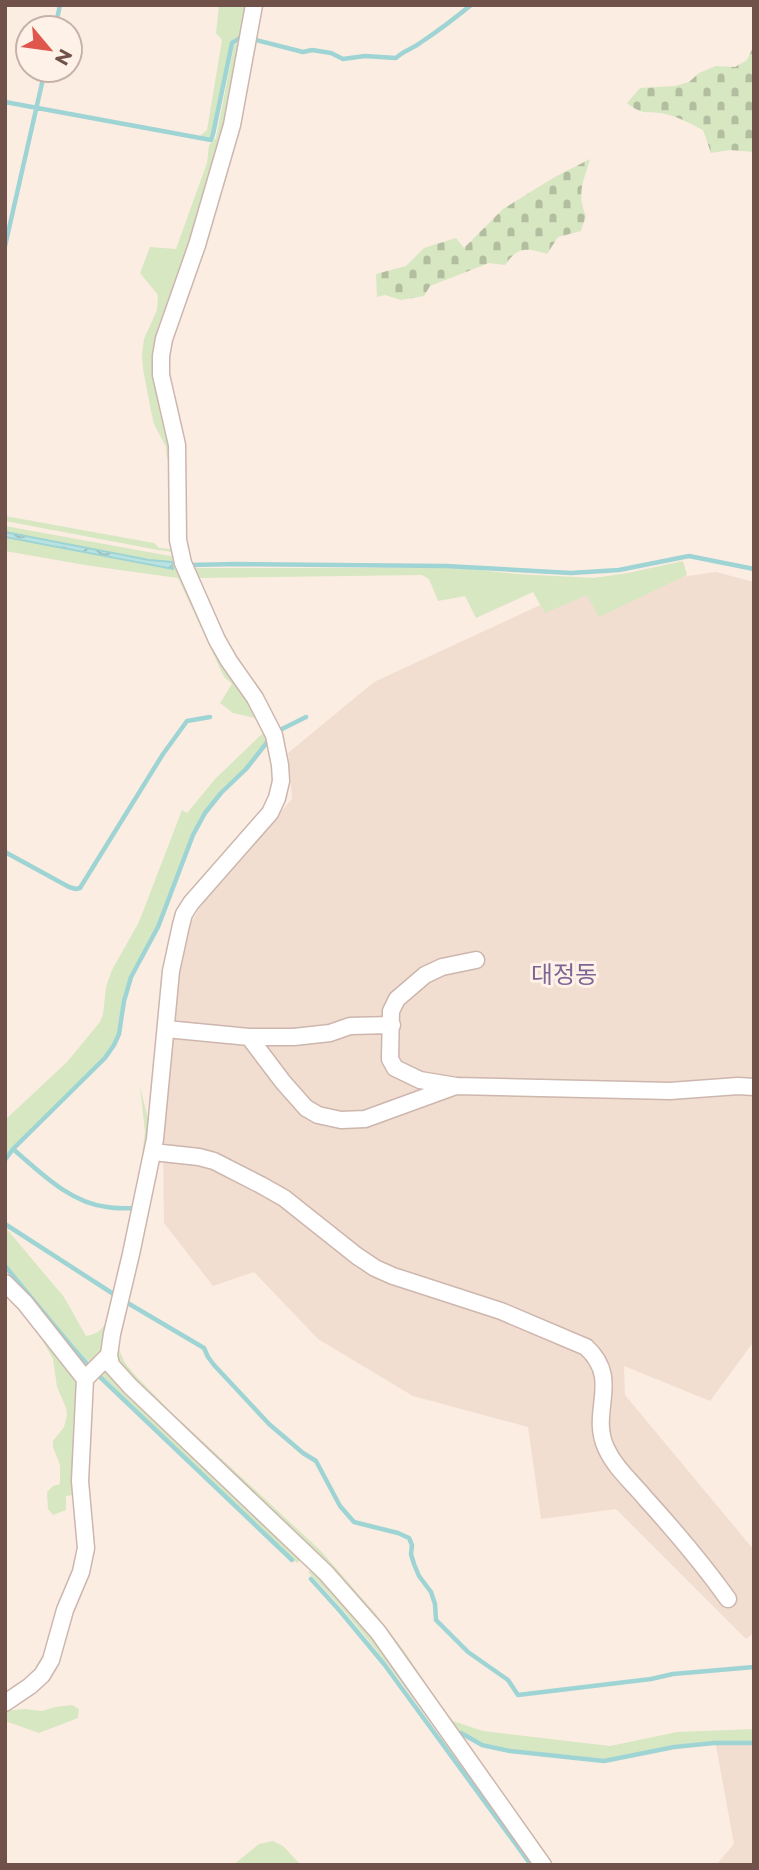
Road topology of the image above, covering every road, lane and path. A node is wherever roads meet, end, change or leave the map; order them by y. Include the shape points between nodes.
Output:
1 (254, 5) edge
2 (476, 960) dead end
3 (392, 1025) junction
4 (166, 1029) junction
5 (249, 1037) junction
6 (456, 1086) junction
7 (754, 1087) edge
8 (153, 1152) junction
9 (5, 1283) edge
10 (109, 1355) junction
11 (85, 1379) junction
12 (728, 1599) dead end
13 (5, 1703) edge
14 (543, 1865) edge

1 - 4 street via 232,125 164,339 161,375 177,444 178,540 183,563 217,640 274,735 281,781 270,813 184,914 171,971
2 - 3 street via 425,975 397,999 391,1011
3 - 5 street via 350,1026 294,1037
3 - 6 street via 390,1059 395,1068 420,1080
4 - 5 street
4 - 8 street
5 - 6 street via 306,1108 318,1115 365,1119
6 - 7 street via 670,1091
8 - 10 street
8 - 12 street via 214,1161 284,1198 375,1268 500,1311 586,1347 602,1370 600,1426 608,1454
9 - 11 street
10 - 11 street
10 - 14 street via 111,1365 130,1386 357,1606
11 - 13 street via 80,1481 86,1548 81,1572 51,1660 42,1675

